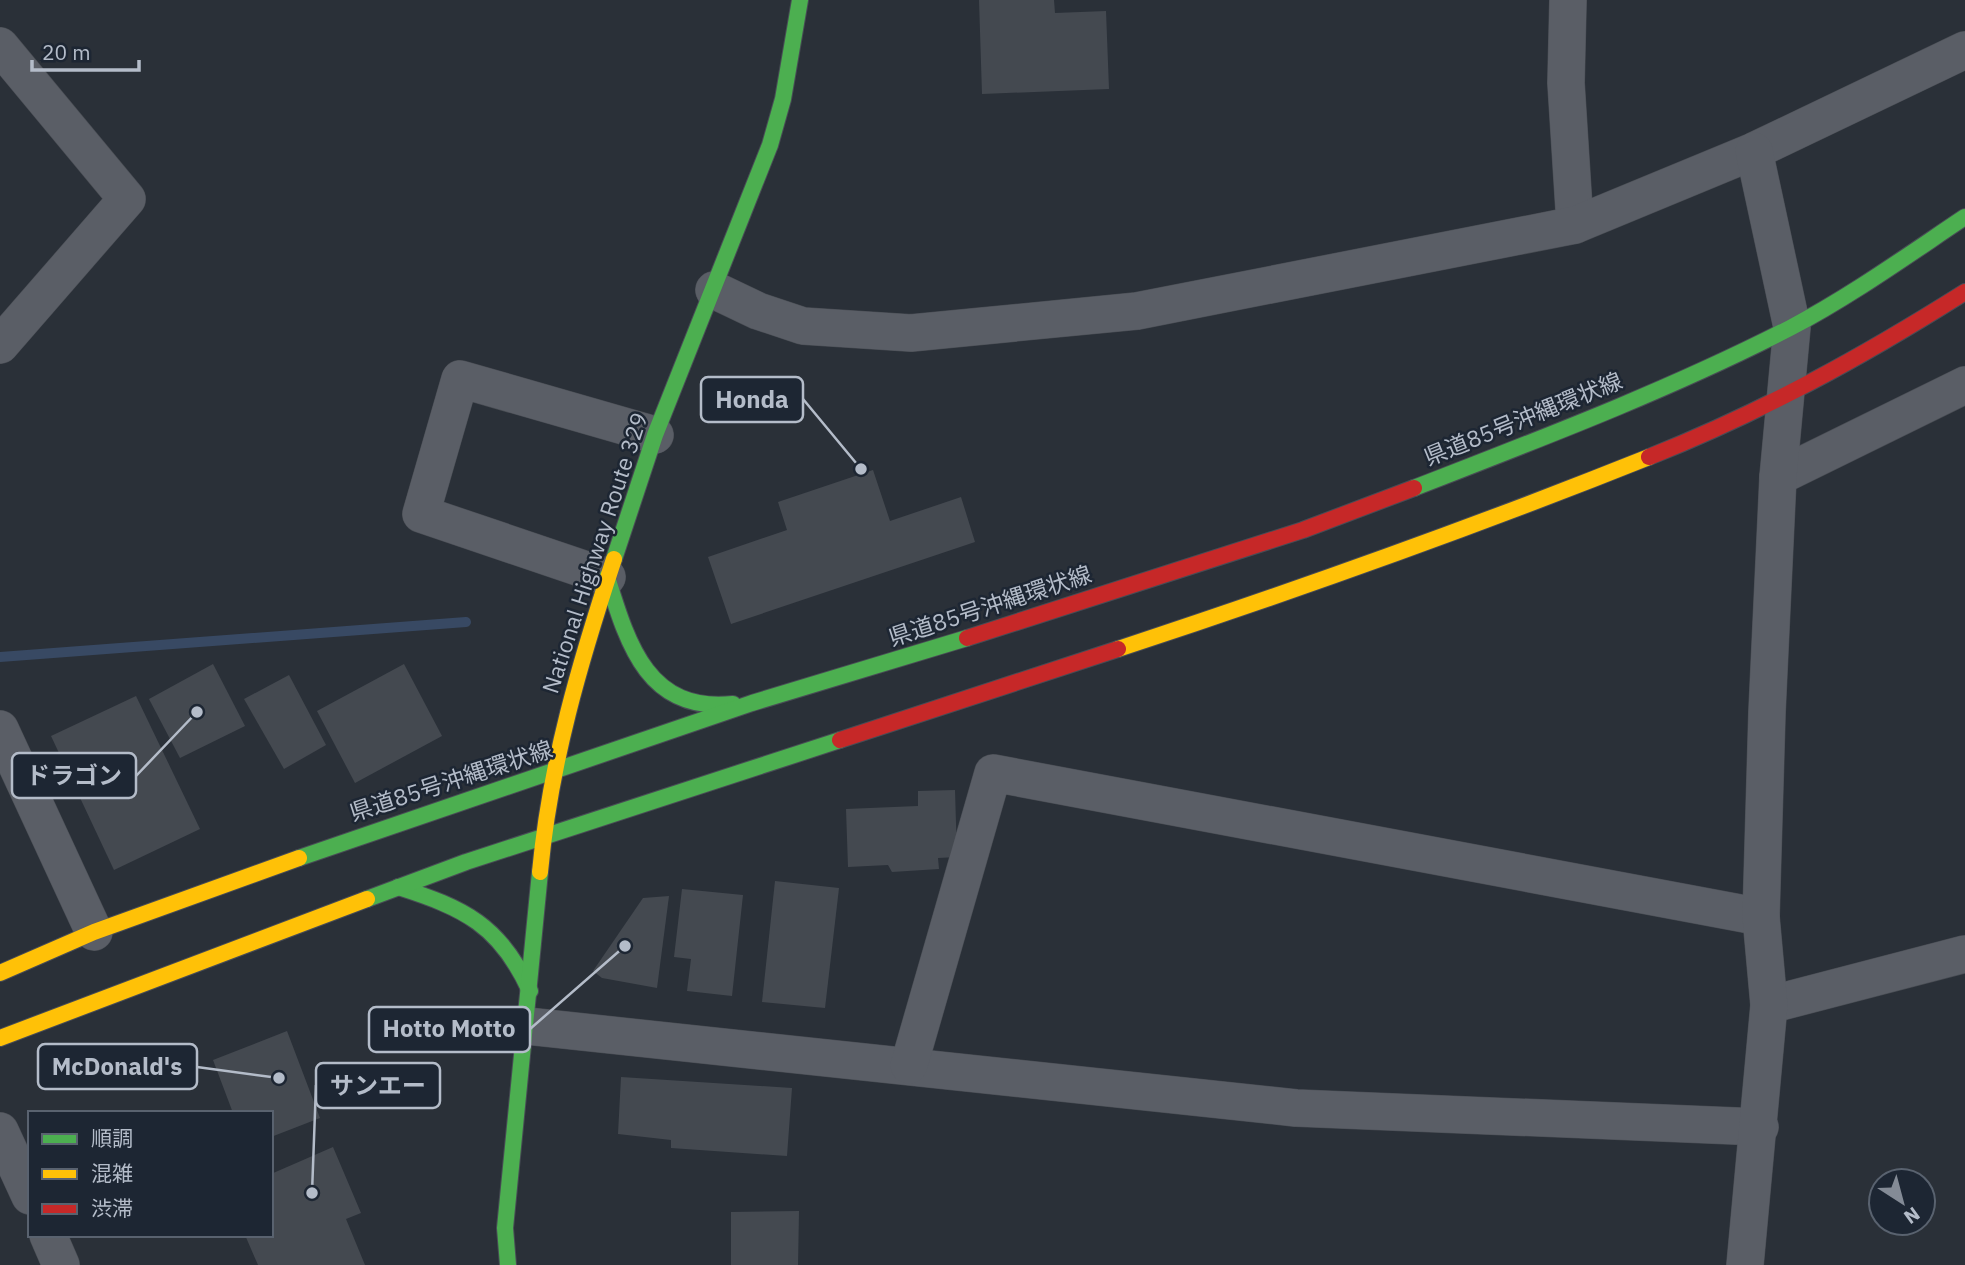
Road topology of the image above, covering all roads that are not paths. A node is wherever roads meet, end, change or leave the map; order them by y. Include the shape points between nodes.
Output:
1 (800, 0) edge
2 (1568, 0) edge
3 (0, 46) edge
4 (1965, 50) edge
5 (1754, 151) junction
6 (1965, 217) edge
7 (1575, 225) junction
8 (714, 290) junction
9 (1965, 292) edge
10 (1792, 327) junction
11 (0, 345) edge
12 (1965, 385) edge
13 (1786, 396) junction
14 (655, 435) junction
15 (1777, 477) junction
16 (607, 577) junction
17 (752, 703) junction
18 (0, 729) edge
19 (553, 772) junction
20 (542, 836) junction
21 (398, 887) junction
22 (1761, 917) junction
23 (94, 932) junction
24 (1965, 954) edge
25 (0, 973) edge
26 (1769, 1005) junction
27 (528, 1008) junction
28 (0, 1038) edge
29 (909, 1065) junction
30 (1760, 1127) junction
31 (0, 1131) edge
32 (28, 1192) edge
33 (49, 1237) edge
34 (61, 1265) edge
35 (508, 1265) edge
36 (1745, 1265) edge

1 - 8 main road, National Highway Route 329 via 770,145
2 - 7 street via 1566,83
3 - 11 street via 127,199
4 - 5 street
5 - 7 street
5 - 10 street
6 - 10 main road, 県道85号沖縄環状線
7 - 8 street via 1137,310 911,333 803,326
8 - 14 main road, National Highway Route 329
9 - 13 main road via 1871,351
10 - 13 street
10 - 17 main road, 県道85号沖縄環状線 via 1481,462 1303,530
12 - 15 street
13 - 15 street
13 - 20 main road via 1728,426 1503,515 1268,599
14 - 16 main road, National Highway Route 329
14 - 16 street via 460,379 421,514
15 - 22 street
16 - 17 main road via 619,617 651,677 675,696 698,706
16 - 19 main road, National Highway Route 329 via 577,671
17 - 19 main road, 県道85号沖縄環状線
18 - 23 street
19 - 20 main road, National Highway Route 329
19 - 23 main road, 県道85号沖縄環状線 via 380,828
20 - 21 main road
20 - 27 main road, National Highway Route 329
21 - 27 main road via 444,900 499,938 521,967
21 - 28 main road
22 - 26 street
22 - 29 street via 993,774
23 - 25 main road, 県道85号沖縄環状線
24 - 26 street
26 - 30 street
27 - 29 street
27 - 35 main road, National Highway Route 329 via 505,1228
29 - 30 street via 1296,1108
30 - 36 street
31 - 32 street
33 - 34 street

